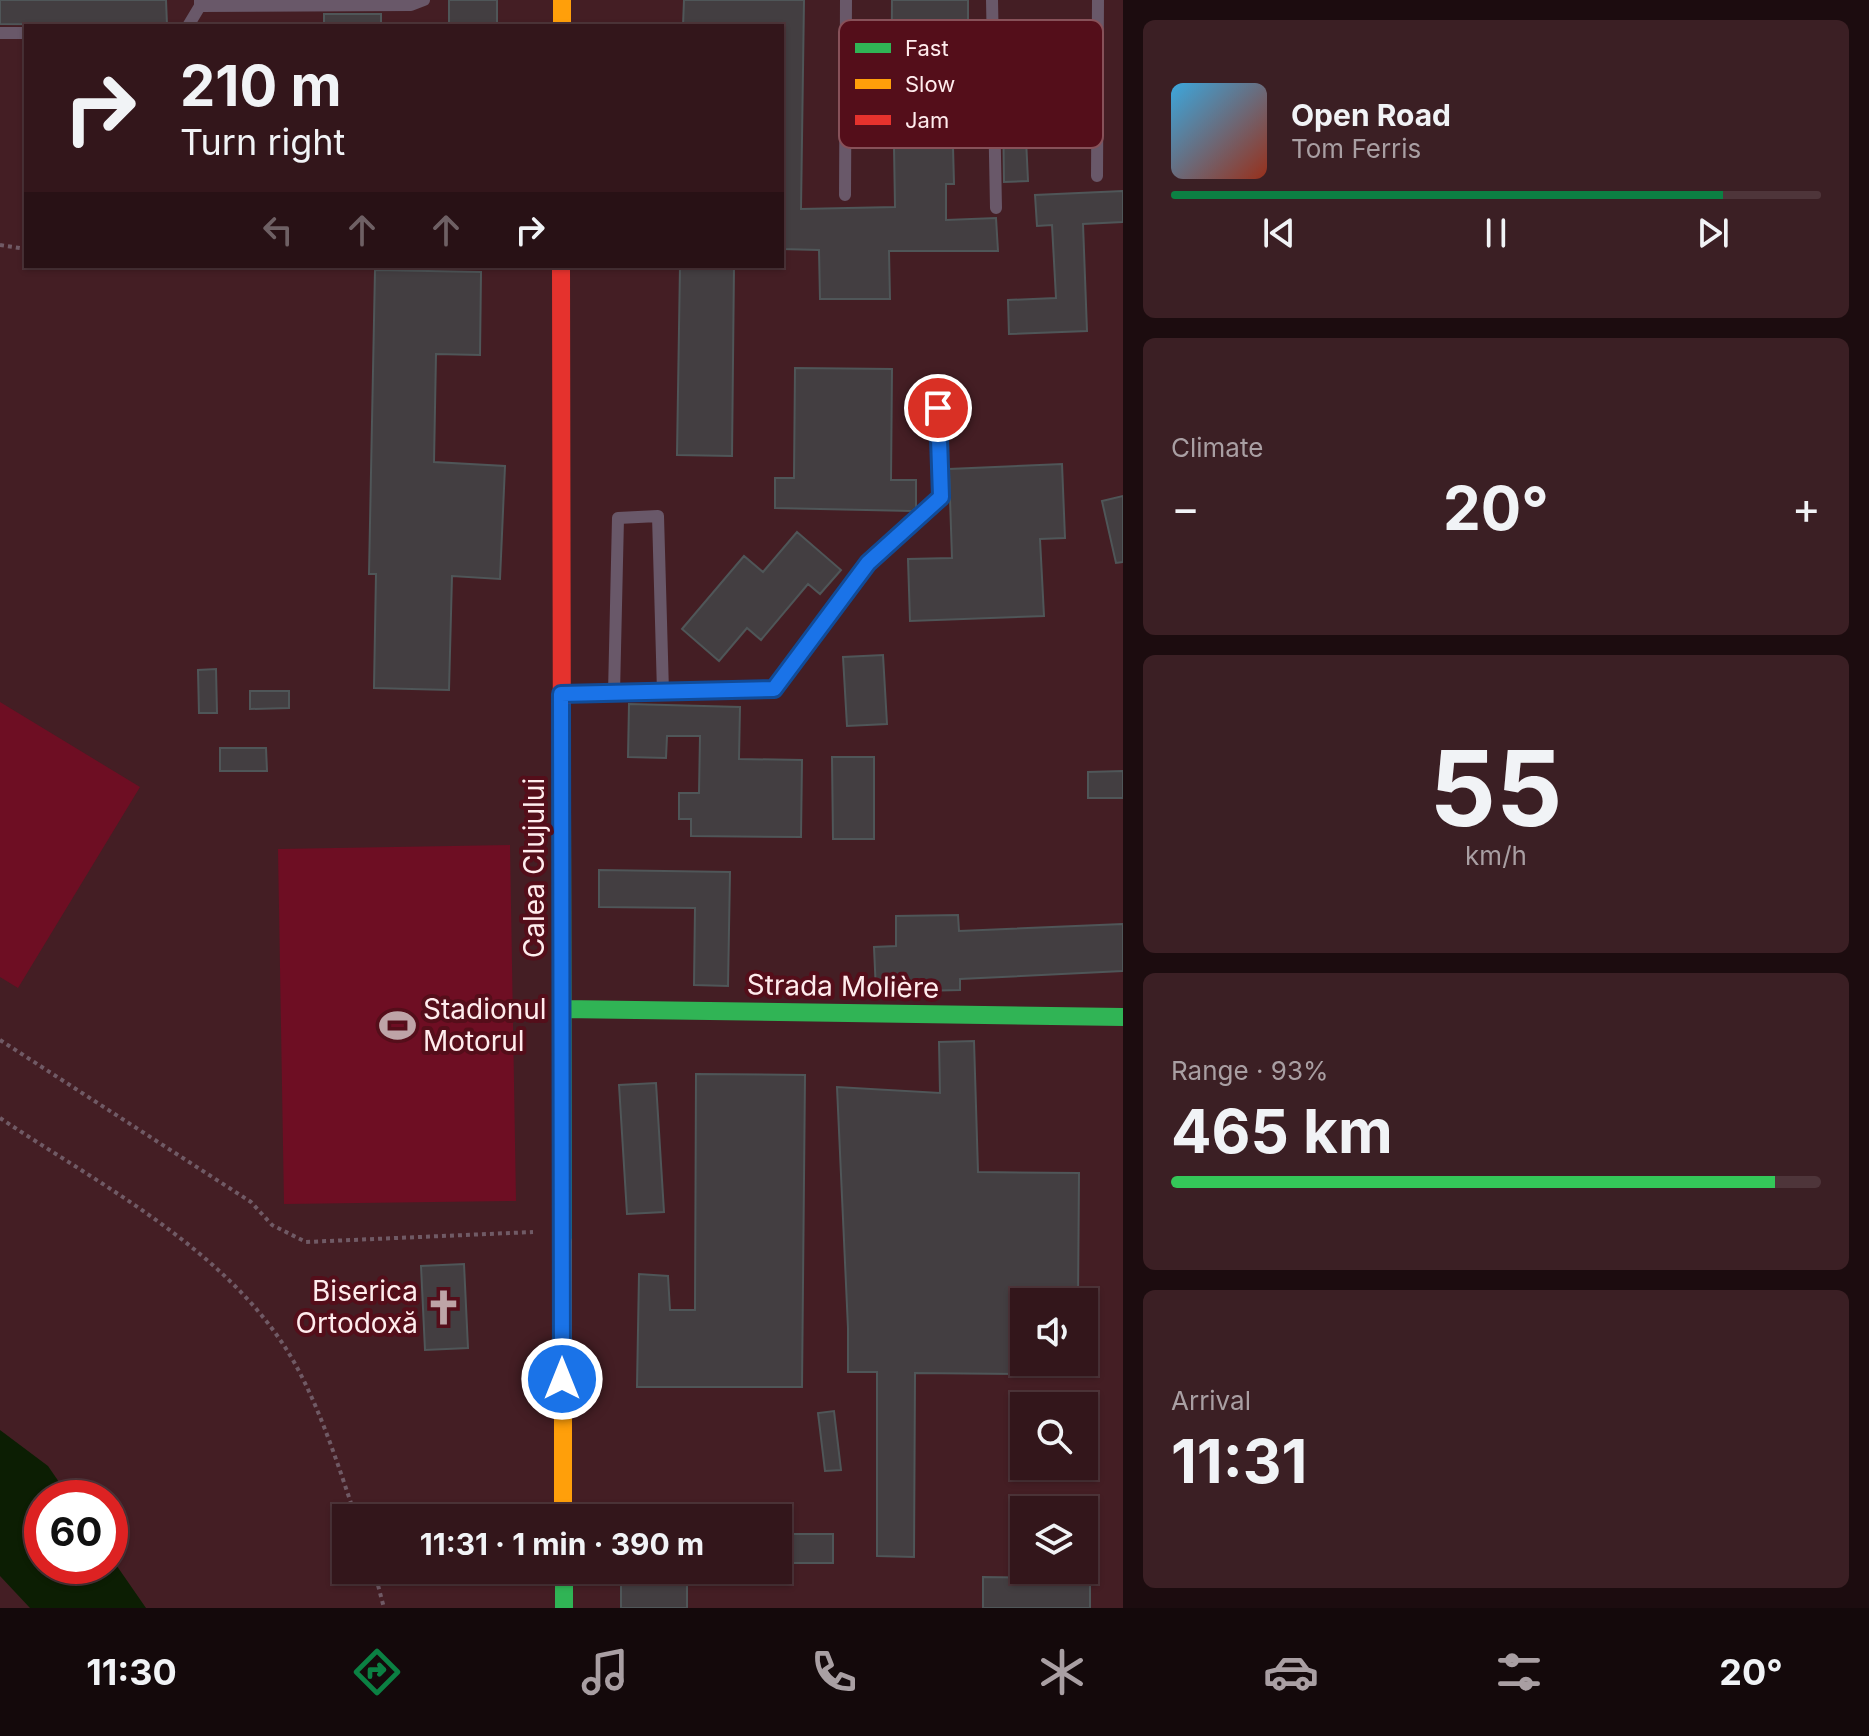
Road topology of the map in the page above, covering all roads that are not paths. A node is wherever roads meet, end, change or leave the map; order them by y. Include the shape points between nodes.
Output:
1 (424, 0) edge
2 (562, 0) edge
3 (846, 0) edge
4 (992, 0) edge
5 (1098, 0) edge
6 (200, 3) edge
7 (846, 20) edge
8 (992, 20) edge
9 (1098, 20) edge
10 (189, 24) edge
11 (562, 24) edge
12 (0, 33) edge
13 (24, 33) edge
14 (845, 148) edge
15 (995, 148) edge
16 (1097, 148) edge
17 (1097, 176) dead end
18 (845, 195) dead end
19 (996, 208) dead end
20 (561, 268) edge
21 (938, 408) dead end
22 (663, 692) junction
23 (614, 693) junction
24 (561, 694) junction
25 (563, 1009) junction
26 (1123, 1017) edge
27 (563, 1504) edge
28 (564, 1584) edge
29 (564, 1608) edge

1 - 6 lane via 411,5
2 - 11 main road
3 - 7 lane
4 - 8 lane
5 - 9 lane
6 - 10 lane
12 - 13 lane
14 - 18 lane
15 - 19 lane
16 - 17 lane
20 - 24 main road, Calea Clujului
21 - 22 lane via 941,497 868,563 774,689
22 - 23 lane
22 - 23 lane via 658,516 618,518
23 - 24 lane
24 - 25 main road, Calea Clujului
25 - 26 main road, Strada Molière
25 - 27 main road, Calea Clujului
28 - 29 main road

